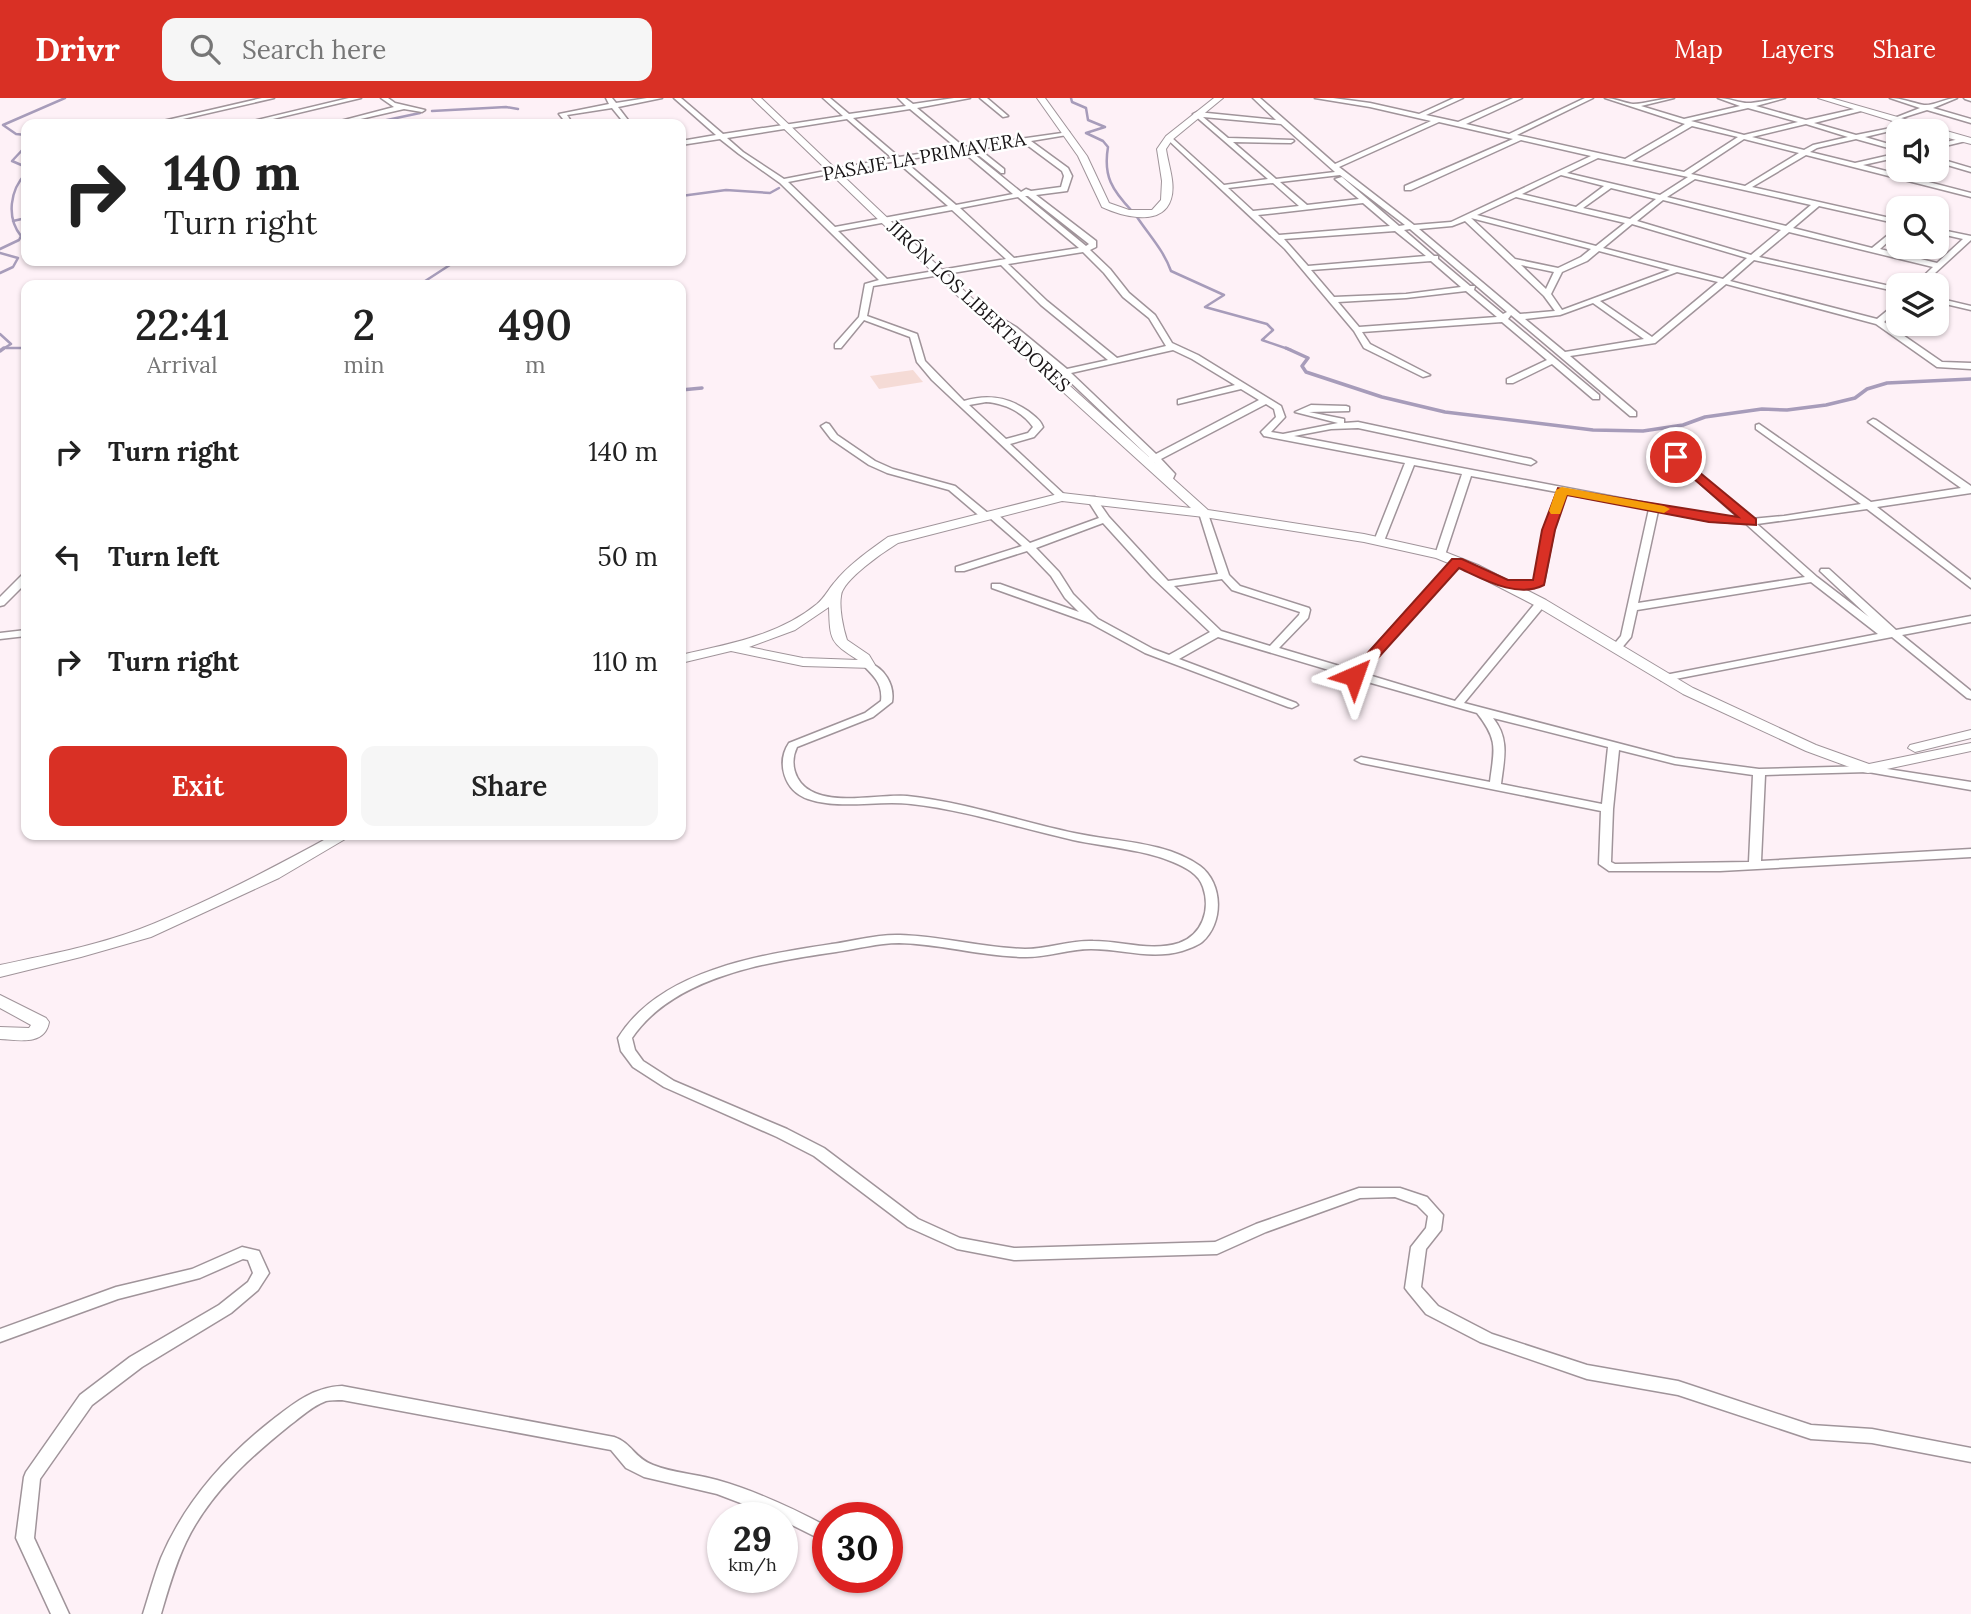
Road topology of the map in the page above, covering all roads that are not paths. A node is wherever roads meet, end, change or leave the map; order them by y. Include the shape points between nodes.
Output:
1 (271, 98) edge
2 (358, 98) edge
3 (384, 98) edge
4 (608, 98) edge
5 (659, 98) edge
6 (677, 98) edge
7 (756, 98) edge
8 (827, 98) edge
9 (901, 98) edge
10 (967, 98) edge
11 (983, 98) edge
12 (1041, 98) edge
13 (1219, 98) edge
14 (1256, 98) edge
15 (1318, 98) edge
16 (1382, 98) edge
17 (1460, 98) edge
18 (1519, 98) edge
19 (1590, 98) edge
20 (1608, 98) edge
21 (1671, 98) edge
22 (1721, 98) edge
23 (1782, 98) edge
24 (1822, 98) edge
25 (1893, 98) edge
26 (1954, 98) edge
27 (613, 105) junction
28 (1370, 105) junction
29 (1631, 106) junction
30 (1745, 106) junction
31 (403, 107) junction
32 (912, 107) junction
33 (1265, 107) junction
34 (1927, 108) junction
35 (422, 110) dead end
36 (1860, 110) junction
37 (1196, 114) junction
38 (848, 116) junction
39 (1005, 116) dead end
40 (1419, 116) junction
41 (176, 119) edge
42 (266, 119) edge
43 (353, 119) edge
44 (566, 119) edge
45 (624, 119) edge
46 (1892, 119) edge
47 (1898, 119) edge
48 (1265, 120) junction
49 (1438, 120) junction
50 (1682, 121) junction
51 (1971, 121) edge
52 (1280, 122) junction
53 (1800, 122) junction
54 (1691, 123) junction
55 (787, 125) junction
56 (1458, 125) junction
57 (1886, 130) edge
58 (1067, 133) junction
59 (1949, 135) edge
60 (720, 136) junction
61 (1508, 137) junction
62 (1744, 137) junction
63 (1855, 137) junction
64 (1169, 138) junction
65 (1024, 139) junction
66 (1518, 139) junction
67 (1228, 140) junction
68 (1968, 140) edge
69 (1291, 141) junction
70 (686, 142) edge
71 (1949, 144) edge
72 (1886, 145) edge
73 (973, 147) junction
74 (960, 149) junction
75 (1803, 151) junction
76 (1595, 156) junction
77 (1311, 157) junction
78 (1321, 157) junction
79 (1886, 158) edge
80 (897, 159) junction
81 (1625, 162) junction
82 (1855, 164) junction
83 (1949, 164) edge
84 (1971, 170) edge
85 (835, 171) junction
86 (1336, 172) junction
87 (1560, 173) junction
88 (1689, 176) junction
89 (783, 181) junction
90 (1275, 183) junction
91 (1609, 186) junction
92 (1222, 187) junction
93 (1748, 187) junction
94 (1408, 188) dead end
95 (1029, 194) junction
96 (1513, 194) junction
97 (1018, 195) junction
98 (1971, 195) edge
99 (1661, 198) junction
100 (1376, 199) junction
101 (1361, 201) junction
102 (1817, 204) junction
103 (954, 207) junction
104 (1306, 208) junction
105 (1577, 209) junction
106 (1250, 214) junction
107 (1470, 217) junction
108 (884, 219) junction
109 (1886, 219) edge
110 (1632, 222) junction
111 (1412, 227) junction
112 (1396, 229) junction
113 (832, 230) junction
114 (1786, 231) junction
115 (1949, 234) edge
116 (1278, 237) junction
117 (1970, 238) edge
118 (1886, 240) edge
119 (1085, 249) junction
120 (1597, 249) junction
121 (1873, 251) junction
122 (1446, 257) junction
123 (1432, 258) junction
124 (1754, 258) junction
125 (1509, 260) junction
126 (1006, 261) junction
127 (1938, 266) junction
128 (1307, 268) junction
129 (939, 271) junction
130 (1559, 271) junction
131 (1675, 271) junction
132 (1931, 273) edge
133 (886, 281) junction
134 (1724, 284) junction
135 (1480, 287) junction
136 (1886, 287) edge
137 (1466, 289) junction
138 (1547, 294) junction
139 (1333, 300) junction
140 (1594, 300) junction
141 (1949, 303) edge
142 (1971, 308) edge
143 (1560, 313) junction
144 (1510, 316) junction
145 (1886, 316) edge
146 (863, 317) junction
147 (1879, 323) junction
148 (1357, 330) junction
149 (1652, 341) junction
150 (838, 346) dead end
151 (1174, 347) junction
152 (1562, 355) junction
153 (1114, 360) junction
154 (1552, 361) junction
155 (1971, 366) edge
156 (1059, 374) junction
157 (1426, 375) dead end
158 (1510, 382) dead end
159 (1241, 386) junction
160 (1596, 397) dead end
161 (1267, 400) junction
162 (1181, 402) dead end
163 (965, 403) junction
164 (1346, 410) dead end
165 (1633, 414) dead end
166 (1873, 422) dead end
167 (1359, 425) junction
168 (826, 426) dead end
169 (1759, 426) dead end
170 (1280, 437) junction
171 (1006, 442) junction
172 (1676, 457) dead end
173 (1152, 459) junction
174 (1531, 462) dead end
175 (1410, 463) junction
176 (1467, 474) junction
177 (1562, 490) junction
178 (1971, 490) edge
179 (1062, 496) junction
180 (1092, 499) junction
181 (1867, 504) junction
182 (1654, 507) junction
183 (1204, 513) junction
184 (989, 516) junction
185 (1105, 519) junction
186 (1751, 522) junction
187 (1379, 541) junction
188 (1030, 547) junction
189 (1440, 555) junction
190 (1457, 562) junction
191 (960, 569) dead end
192 (1825, 571) dead end
193 (1224, 576) junction
194 (1813, 579) junction
195 (21, 582) edge
196 (1166, 584) junction
197 (1506, 584) junction
198 (1971, 585) edge
199 (996, 586) dead end
200 (834, 596) junction
201 (0, 603) edge
202 (1541, 603) junction
203 (1634, 607) junction
204 (1971, 619) edge
205 (1094, 621) junction
206 (1217, 633) junction
207 (1889, 633) junction
208 (21, 634) edge
209 (0, 636) edge
210 (731, 647) junction
211 (1616, 648) junction
212 (1272, 650) junction
213 (686, 658) edge
214 (1170, 659) junction
215 (868, 664) junction
216 (1354, 676) junction
217 (1665, 677) junction
218 (1971, 696) edge
219 (1292, 705) dead end
220 (1457, 705) junction
221 (1479, 711) junction
222 (1971, 734) edge
223 (1614, 745) junction
224 (1971, 747) edge
225 (1361, 760) dead end
226 (1868, 769) junction
227 (1759, 772) junction
228 (1971, 786) edge
229 (1496, 788) junction
230 (1606, 809) junction
231 (335, 840) edge
232 (1971, 853) edge
233 (1755, 864) junction
234 (0, 971) edge
235 (0, 1001) edge
236 (0, 1033) edge
237 (0, 1336) edge
238 (1971, 1455) edge
239 (812, 1527) edge
240 (60, 1614) edge
241 (152, 1614) edge

1 - 41 street
2 - 42 street
3 - 31 street
4 - 27 street
5 - 27 street
6 - 60 street
7 - 55 street, JIRÓN LOS LIBERTADORES
8 - 38 street
9 - 32 street
10 - 32 street
11 - 39 street
12 - 58 street
13 - 37 street
14 - 33 street
15 - 28 street
16 - 28 street
17 - 40 street
18 - 56 street
19 - 61 street
20 - 29 street
21 - 29 street
22 - 30 street
23 - 30 street
24 - 36 street
25 - 34 street
26 - 34 street
27 - 44 street via 564,113
27 - 45 street
28 - 40 street
29 - 50 street
30 - 50 street
30 - 53 street
31 - 35 street
31 - 43 street
32 - 38 street
32 - 74 street
33 - 48 street via 1261,112
33 - 52 street
34 - 47 street
34 - 51 street
36 - 46 street
36 - 53 street
37 - 48 street
37 - 64 street
37 - 67 street
38 - 55 street
38 - 80 street
40 - 49 street
48 - 52 street
48 - 69 street
49 - 56 street
49 - 86 street
50 - 54 street
52 - 78 street
53 - 62 street
53 - 63 street
54 - 62 street
54 - 81 street
55 - 60 street
55 - 85 street, JIRÓN LOS LIBERTADORES
56 - 61 street
57 - 63 street
58 - 64 street via 1105,205 1131,215 1153,212 1166,201 1161,149
58 - 65 street, PASAJE LA PRIMAVERA
59 - 68 street
60 - 70 street
60 - 89 street
61 - 66 street
62 - 75 street
62 - 88 street
63 - 72 street
63 - 75 street
64 - 92 street
65 - 73 street, PASAJE LA PRIMAVERA
65 - 95 street via 1068,176 1064,189
66 - 76 street
66 - 94 street
67 - 69 street
67 - 90 street
68 - 71 street
69 - 77 street
73 - 74 street, PASAJE LA PRIMAVERA
73 - 95 street
74 - 80 street, PASAJE LA PRIMAVERA
74 - 97 street
75 - 82 street
75 - 93 street
76 - 81 street
76 - 87 street
77 - 78 street
77 - 86 street
78 - 86 street
79 - 82 street
80 - 85 street, PASAJE LA PRIMAVERA
80 - 103 street
81 - 88 street
82 - 98 street
83 - 84 street
85 - 89 street, PASAJE LA PRIMAVERA
85 - 108 street, JIRÓN LOS LIBERTADORES
86 - 90 street
86 - 100 street
86 - 101 street
87 - 91 street
87 - 96 street
88 - 93 street
88 - 99 street
89 - 113 street
90 - 92 street
90 - 104 street
91 - 99 street
91 - 105 street
92 - 106 street
93 - 102 street
95 - 97 street
95 - 119 street via 1093,243
96 - 105 street
96 - 107 street
97 - 103 street
97 - 119 street
99 - 110 street
99 - 114 street
100 - 101 street
100 - 111 street
101 - 104 street
101 - 112 street
102 - 109 street
102 - 114 street
103 - 108 street
103 - 126 street
104 - 106 street
105 - 110 street
106 - 116 street
107 - 111 street via 1452,224
107 - 120 street
107 - 125 street
108 - 113 street
108 - 129 street, JIRÓN LOS LIBERTADORES
110 - 120 street
110 - 124 street
111 - 112 street
111 - 122 street
112 - 116 street
112 - 123 street
113 - 133 street
114 - 121 street
114 - 124 street
115 - 117 street
116 - 128 street
117 - 127 street
118 - 121 street
119 - 126 street
119 - 151 street via 1152,317
120 - 130 street
120 - 131 street
121 - 127 street
122 - 123 street
122 - 135 street
123 - 128 street
123 - 137 street
124 - 134 street
124 - 136 street
125 - 130 street
125 - 138 street
126 - 129 street
126 - 153 street via 1044,303
127 - 132 street
128 - 139 street
129 - 133 street
129 - 156 street, JIRÓN LOS LIBERTADORES
130 - 138 street
131 - 134 street
131 - 140 street
133 - 146 street via 866,286
134 - 147 street
134 - 149 street
135 - 137 street
135 - 144 street
137 - 139 street
137 - 144 street
138 - 143 street
139 - 148 street
140 - 143 street
140 - 149 street
141 - 142 street
143 - 144 street
144 - 148 street
144 - 152 street
144 - 154 street
145 - 147 street
146 - 150 street
146 - 163 street via 912,334 921,362
147 - 155 street via 1940,365
148 - 157 street via 1377,353
149 - 152 street
151 - 153 street
151 - 159 street
152 - 165 street
153 - 156 street
154 - 158 street
154 - 160 street
156 - 173 street, JIRÓN LOS LIBERTADORES
159 - 161 street
159 - 162 street
161 - 170 street via 1281,417 1266,432
161 - 173 street
163 - 171 street
163 - 171 street via 998,399 1037,423 1031,435
164 - 167 street via 1299,412
166 - 178 street
167 - 170 street
167 - 174 street
168 - 184 street via 834,437 872,463 952,488
169 - 181 street
170 - 175 street
171 - 179 street
172 - 186 street
173 - 183 street, JIRÓN LOS LIBERTADORES via 1168,481
175 - 176 street
175 - 187 street
176 - 177 street
176 - 189 street
177 - 182 street
177 - 197 street via 1539,582
178 - 181 street
179 - 180 street
179 - 184 street
180 - 183 street
180 - 185 street
181 - 186 street
181 - 198 street
182 - 186 street
182 - 203 street
183 - 187 street
183 - 193 street
184 - 188 street
184 - 200 street via 885,544 839,585
185 - 188 street
185 - 196 street
186 - 194 street
187 - 189 street
188 - 191 street
188 - 205 street
189 - 190 street
190 - 197 street
190 - 216 street
192 - 207 street
193 - 196 street
193 - 212 street via 1236,588 1306,612
194 - 203 street
194 - 207 street
195 - 201 street
196 - 206 street
197 - 202 street
199 - 205 street
200 - 210 street via 802,624
200 - 215 street via 842,644 865,657
202 - 211 street
202 - 220 street
203 - 211 street via 1626,637
204 - 207 street
205 - 214 street
206 - 212 street
206 - 214 street
207 - 217 street
207 - 218 street
208 - 209 street
210 - 213 street
210 - 215 street via 803,662
211 - 217 street
212 - 216 street
214 - 219 street
215 - 238 street via 881,676 888,692 886,702 869,715 793,745 788,753 789,768 800,789 811,796 840,800 903,799 956,806 1174,857 1204,874 1210,888 1209,919 1202,936 1159,952 1096,945 1021,953 895,939 731,967 695,982 632,1026 625,1038 638,1064 669,1084 819,1152 914,1223 957,1243 1014,1254 1217,1248 1359,1193 1395,1192 1422,1201 1436,1215 1433,1230 1419,1247 1413,1288 1432,1310 1486,1338 1587,1372 1678,1388 1811,1432 1872,1436
216 - 220 street
217 - 226 street via 1811,748
220 - 221 street
221 - 223 street
221 - 229 street via 1499,733
222 - 226 street via 1899,752
223 - 227 street via 1675,761
223 - 230 street
224 - 226 street
225 - 229 street
226 - 227 street
226 - 228 street
227 - 233 street
229 - 230 street
230 - 233 street via 1605,863 1613,868
231 - 234 street via 145,933
232 - 233 street
235 - 236 street via 40,1022 33,1034
237 - 240 street via 116,1293 195,1274 242,1253 256,1257 260,1265 253,1286 226,1309 136,1362 86,1400 32,1477 25,1538
239 - 241 street via 774,1507 717,1487 650,1472 632,1463 617,1445 328,1392 313,1398 256,1442 208,1491 170,1556

